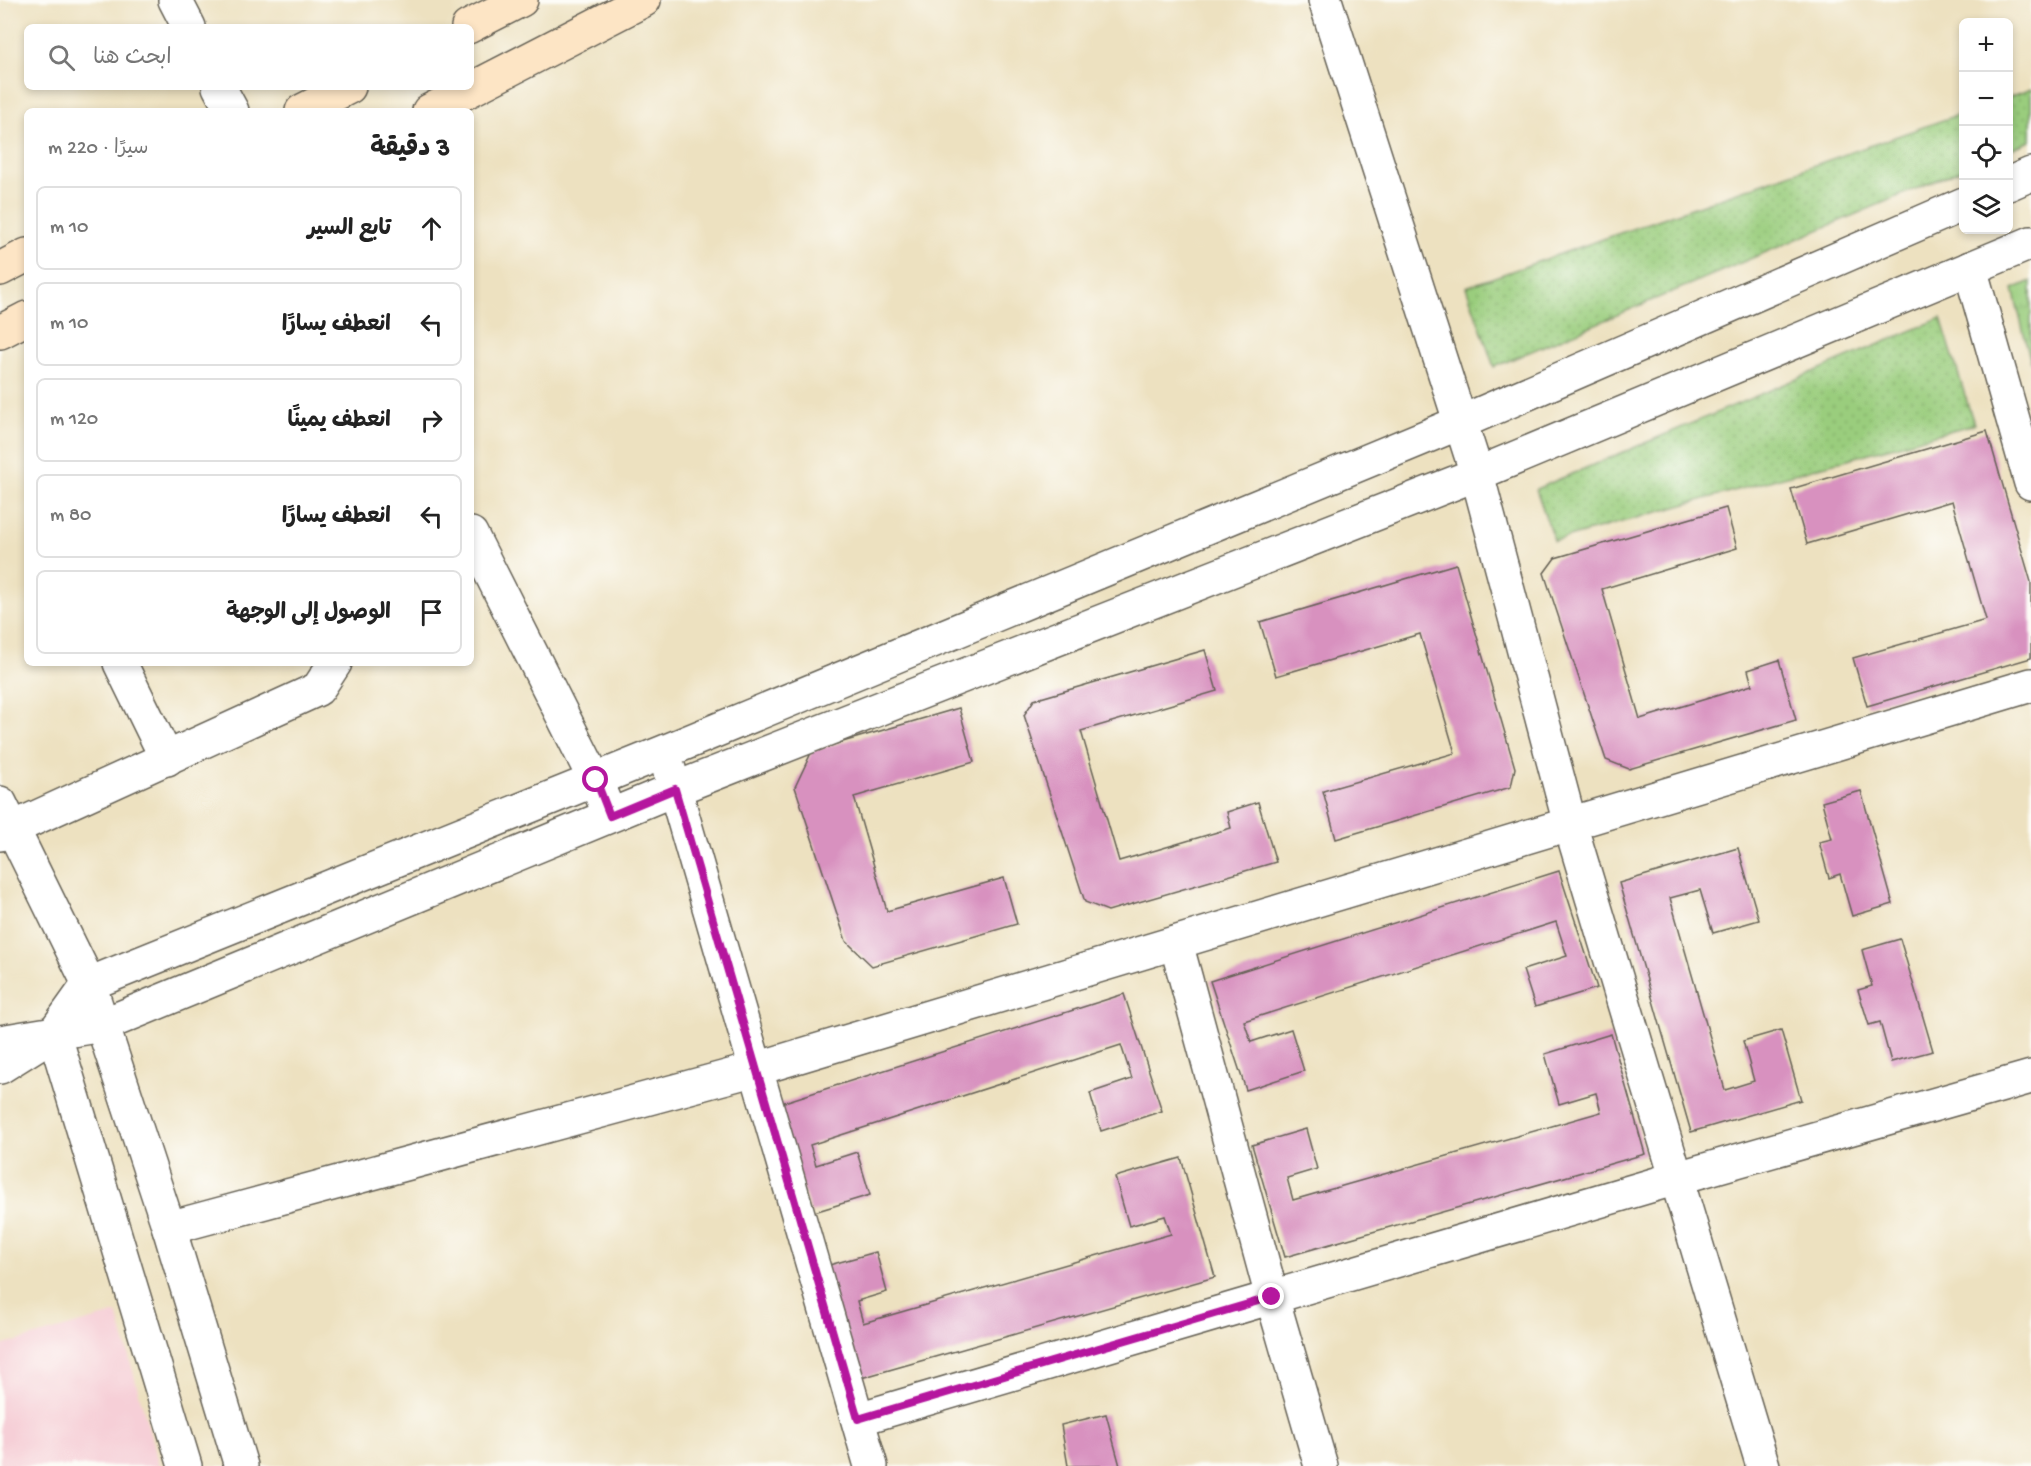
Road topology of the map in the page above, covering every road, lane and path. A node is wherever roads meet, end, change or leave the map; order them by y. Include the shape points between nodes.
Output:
1 (175, 0) edge
2 (521, 0) edge
3 (644, 0) edge
4 (1325, 0) edge
5 (187, 24) edge
6 (474, 24) edge
7 (474, 88) edge
8 (221, 90) edge
9 (343, 90) edge
10 (470, 90) edge
11 (230, 108) edge
12 (308, 108) edge
13 (435, 108) edge
14 (2031, 174) edge
15 (2013, 182) edge
16 (1959, 206) edge
17 (2031, 243) edge
18 (24, 257) edge
19 (1970, 268) junction
20 (0, 269) edge
21 (24, 320) edge
22 (0, 332) edge
23 (1459, 423) junction
24 (1477, 474) junction
25 (2031, 483) edge
26 (474, 540) edge
27 (121, 666) edge
28 (333, 666) edge
29 (2031, 685) edge
30 (664, 752) junction
31 (167, 759) junction
32 (596, 780) junction
33 (675, 789) junction
34 (610, 816) junction
35 (4, 822) edge
36 (1570, 824) junction
37 (1176, 943) junction
38 (89, 984) junction
39 (103, 1025) junction
40 (54, 1033) junction
41 (0, 1042) edge
42 (0, 1067) edge
43 (756, 1069) junction
44 (2031, 1077) edge
45 (1677, 1178) junction
46 (169, 1228) junction
47 (1272, 1297) junction
48 (858, 1419) junction
49 (185, 1466) edge
50 (241, 1466) edge
51 (871, 1466) edge
52 (1321, 1466) edge
53 (1763, 1466) edge

1 - 5 street
2 - 6 main road
3 - 7 main road
4 - 23 street
8 - 11 street
9 - 12 main road
10 - 13 main road
14 - 15 street
16 - 23 street
17 - 19 street
18 - 20 main road
19 - 24 street
19 - 25 street
21 - 22 main road
23 - 24 street
23 - 30 street
24 - 33 street
24 - 36 street
26 - 32 street
27 - 31 street
28 - 31 street via 318,689
29 - 36 street
30 - 32 street
30 - 33 street
31 - 35 street
32 - 34 street
32 - 38 street
33 - 34 street
33 - 43 street
34 - 39 street
35 - 38 street
36 - 37 street
36 - 45 street
37 - 43 street
37 - 47 street
38 - 39 street
38 - 40 street
39 - 40 street
39 - 46 street
40 - 41 street
40 - 42 street
40 - 49 street
43 - 46 street
43 - 48 street
44 - 45 street
45 - 47 street
45 - 53 street
46 - 50 street
47 - 48 street
47 - 52 street
48 - 51 street

